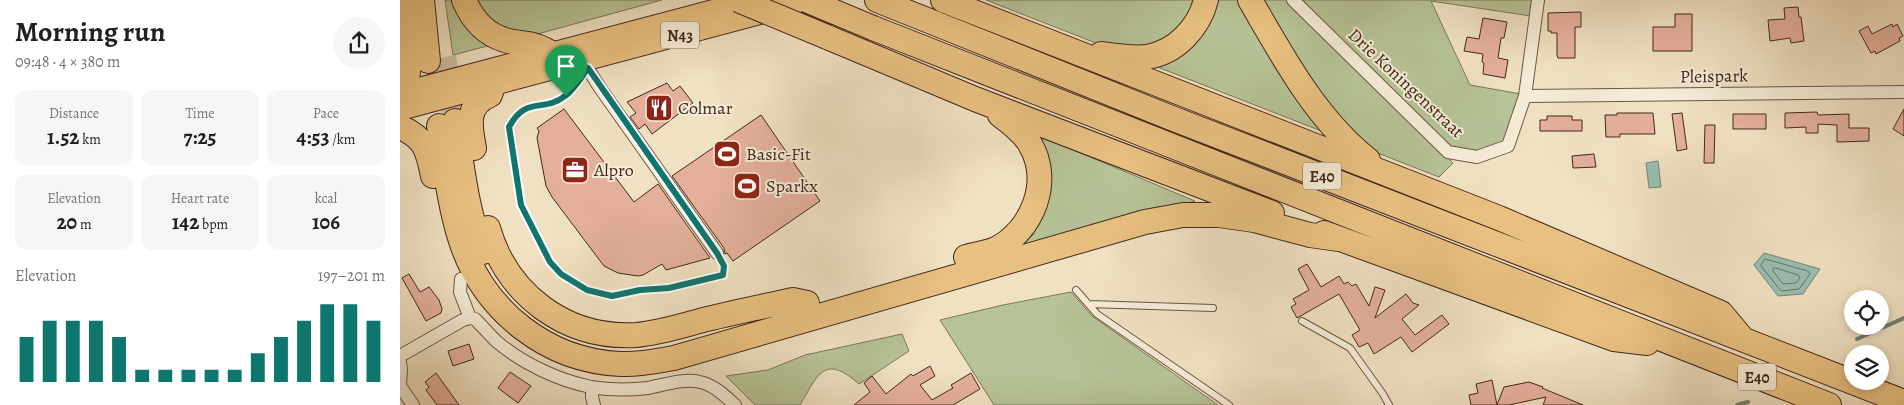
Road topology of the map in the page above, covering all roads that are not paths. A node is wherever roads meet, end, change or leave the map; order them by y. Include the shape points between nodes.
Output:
1 (406, 0) edge
2 (422, 0) edge
3 (438, 0) edge
4 (464, 0) edge
5 (738, 0) edge
6 (751, 0) edge
7 (806, 0) edge
8 (812, 0) edge
9 (877, 0) edge
10 (943, 0) edge
11 (1206, 0) edge
12 (1250, 0) edge
13 (1293, 0) edge
14 (1538, 0) edge
15 (403, 29) edge
16 (552, 52) junction
17 (1072, 52) junction
18 (585, 65) junction
19 (493, 86) junction
20 (1904, 92) edge
21 (1525, 96) junction
22 (402, 99) edge
23 (975, 99) junction
24 (400, 127) edge
25 (1383, 172) junction
26 (1338, 239) junction
27 (717, 253) joint
28 (461, 279) junction
29 (1076, 290) dead end
30 (868, 302) junction
31 (806, 304) junction
32 (1089, 304) junction
33 (1213, 308) dead end
34 (470, 318) junction
35 (1302, 321) dead end
36 (1743, 340) junction
37 (1684, 348) junction
38 (400, 356) edge
39 (400, 362) edge
40 (400, 385) edge
41 (592, 387) junction
42 (1904, 402) edge
43 (413, 405) edge
44 (594, 405) edge
45 (735, 405) edge
46 (1229, 405) edge
47 (1389, 405) edge
48 (1829, 405) edge

1 - 15 highway via 407,24
2 - 3 highway via 436,59
4 - 16 highway via 478,24 492,34
5 - 23 highway, bridge
6 - 16 main road, N43
7 - 37 highway, E40, bridge
8 - 18 main road, N43
9 - 36 highway, E40
10 - 17 highway
11 - 17 highway via 1195,27 1167,50 1133,57
12 - 25 highway via 1323,115 1352,147
13 - 21 street, Drie Koningenstraat via 1448,152 1477,157 1508,146
14 - 21 street, Drie Koningenstraat
15 - 22 highway via 410,62
16 - 22 main road, N43
17 - 25 highway
18 - 19 main road, N43
18 - 27 street
18 - 27 lane via 566,96 522,109 509,127 521,205 550,262 561,274 587,290 612,296 669,288 723,275 724,266
19 - 22 main road, N43
19 - 31 highway via 490,95 474,107 470,126 483,206 497,255 509,276 538,304 560,319 585,329 610,334 637,334 793,300
20 - 21 street, Pleispark
23 - 26 highway
23 - 31 highway via 1023,134 1037,160 1039,190 1036,204 1023,227 996,249
24 - 28 highway via 426,147 444,232
25 - 36 highway via 1721,313
26 - 30 highway via 1245,219 1183,215 1145,222
26 - 37 highway via 1614,339
28 - 30 highway via 492,321 530,352 570,370 617,378 640,378 689,368 861,312
28 - 34 street via 460,292
29 - 32 lane
30 - 31 highway via 674,358 646,363 600,362 573,356 547,345 500,310 470,266 454,213 447,123 486,260 512,299 532,317 554,330 579,342 602,347 644,347
32 - 33 lane
32 - 46 lane via 1097,314
34 - 38 street
34 - 41 street via 512,353 532,365
35 - 47 lane via 1350,348
36 - 42 highway, E40
37 - 48 highway, E40
39 - 40 street
40 - 43 street
41 - 44 street
41 - 45 street via 647,388 700,382 722,393

